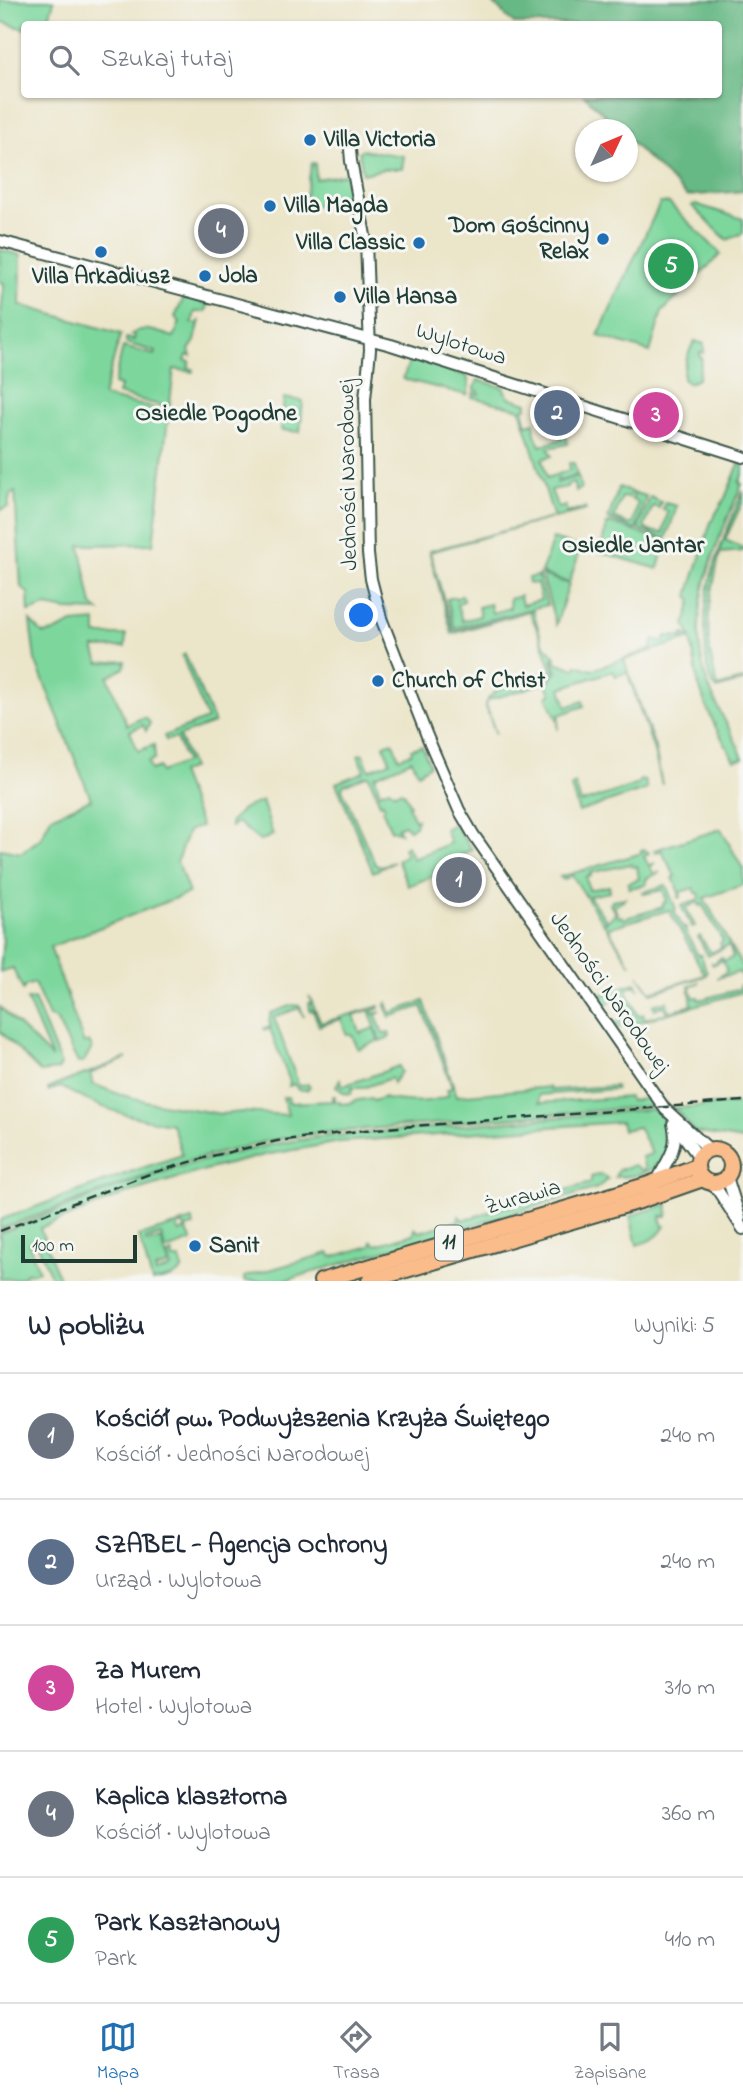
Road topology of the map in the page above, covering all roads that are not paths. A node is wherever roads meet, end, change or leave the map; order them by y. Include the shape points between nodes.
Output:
1 (349, 138) dead end
2 (0, 241) edge
3 (369, 339) junction
4 (743, 457) edge
5 (665, 1109) junction
6 (673, 1124) junction
7 (743, 1153) edge
8 (715, 1168) edge
9 (657, 1181) junction
10 (743, 1228) edge
11 (321, 1281) edge
12 (369, 1281) edge

1 - 3 street, Jedności Narodowej via 366,241
2 - 3 street, Wylotowa
3 - 4 street, Wylotowa
3 - 5 street, Jedności Narodowej via 365,399 368,558 377,606 408,688 470,829
5 - 6 street, Jedności Narodowej
5 - 8 street, Jedności Narodowej
6 - 8 street, Jedności Narodowej
6 - 9 street via 673,1152
7 - 8 main road via 728,1155 719,1149
8 - 9 main road, Żurawia / 11
8 - 10 street, Jedności Narodowej
8 - 12 main road, Żurawia / 11 via 640,1201
9 - 11 main road, Żurawia / 11

